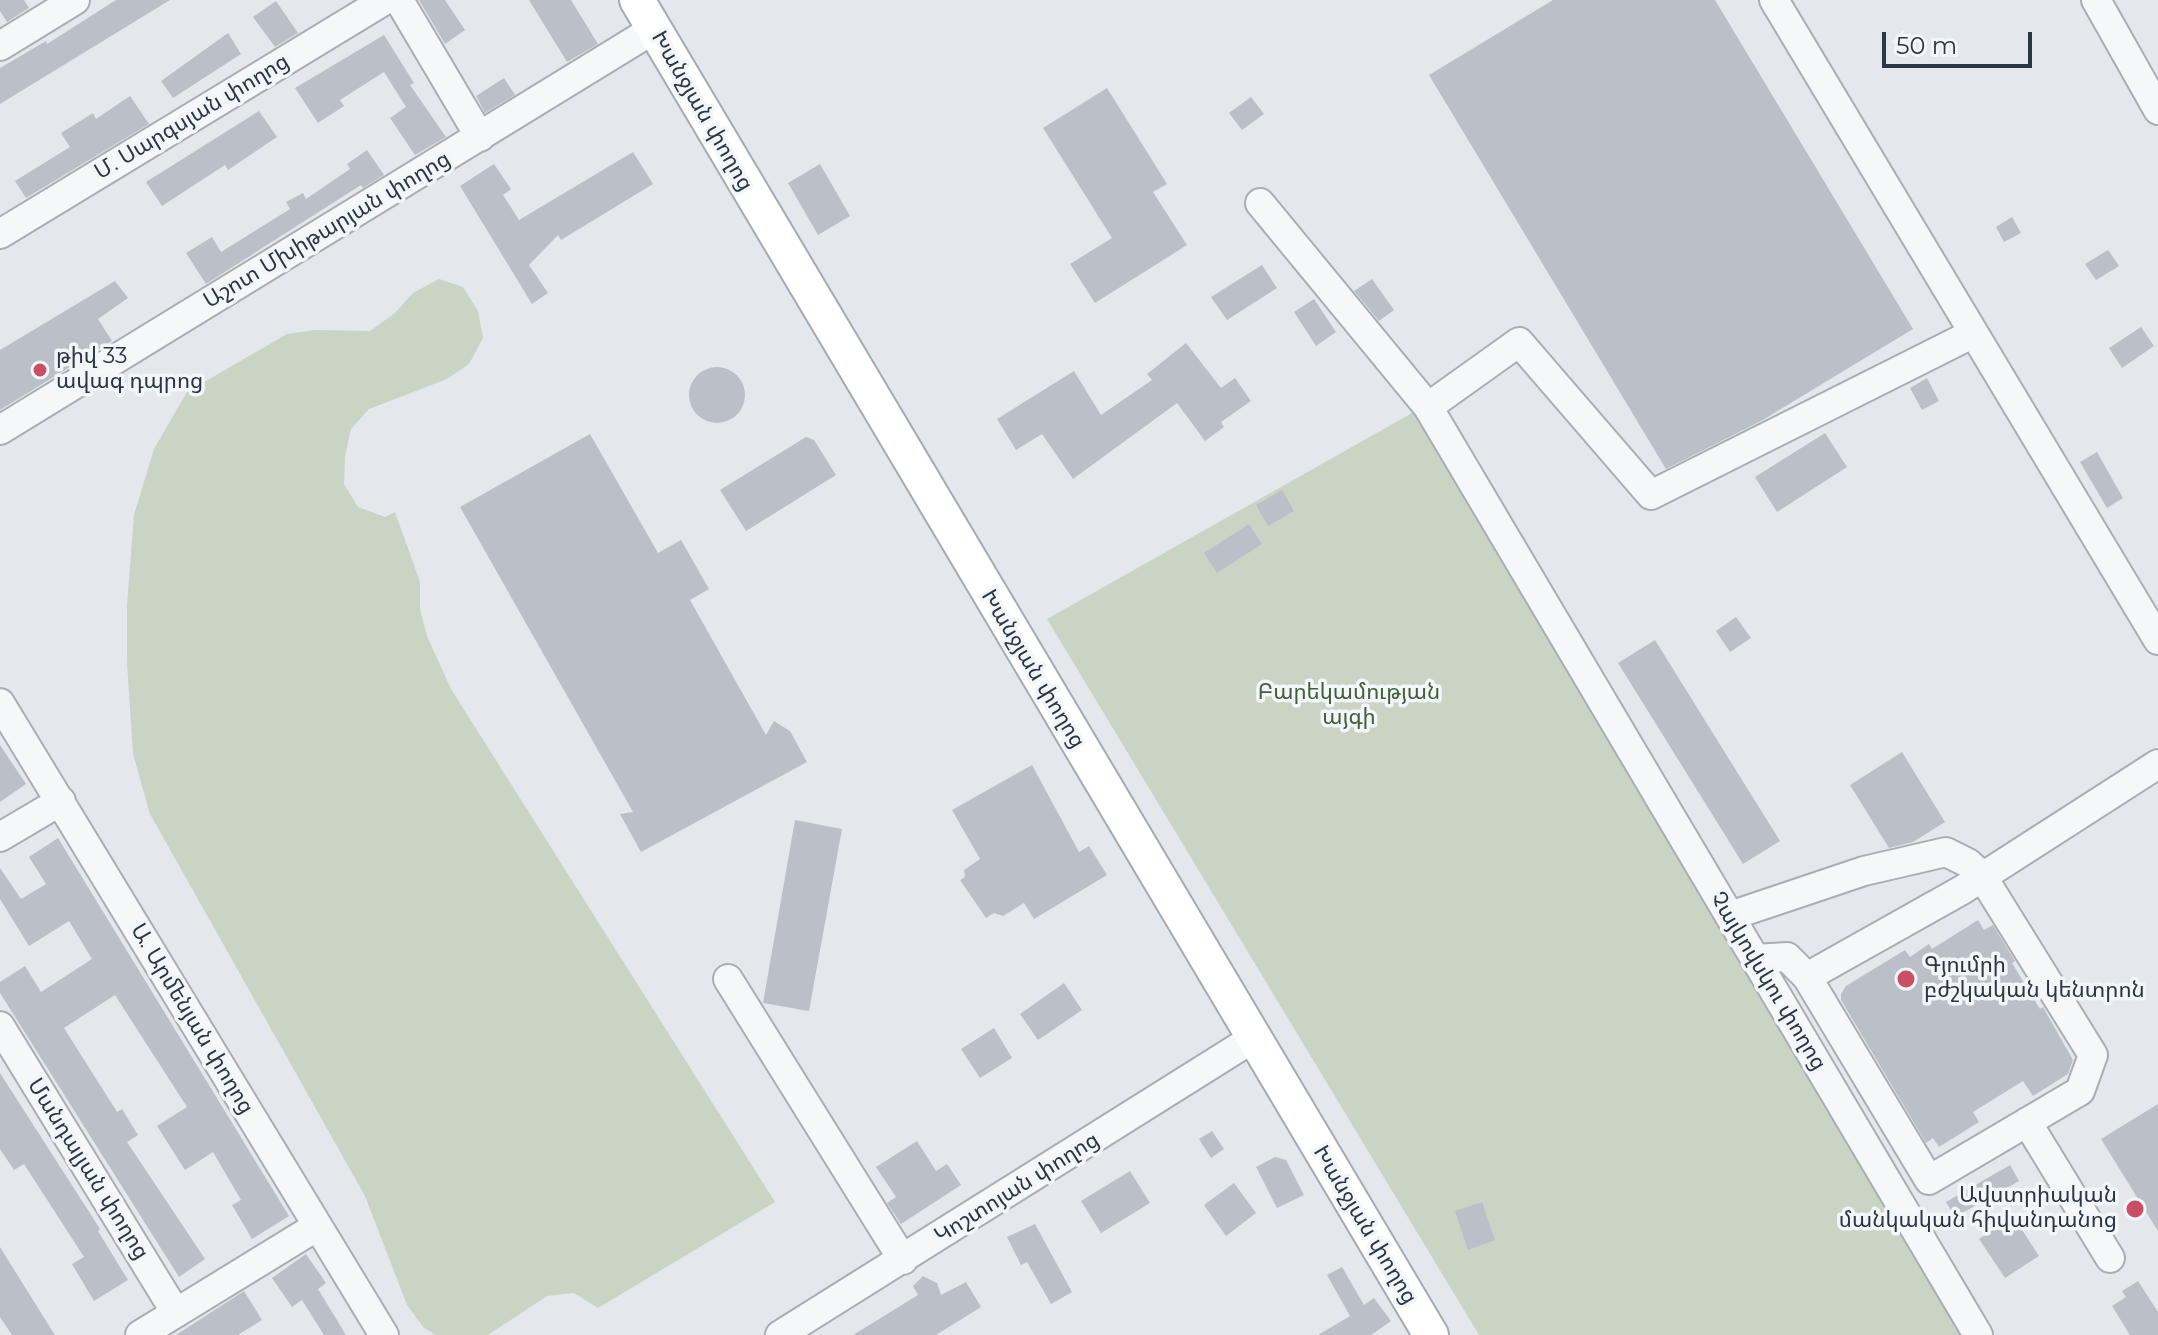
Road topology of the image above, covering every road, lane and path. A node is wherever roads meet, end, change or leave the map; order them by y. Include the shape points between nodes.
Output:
1 (75, 0) edge
2 (385, 0) edge
3 (399, 0) edge
4 (1774, 0) edge
5 (2096, 0) edge
6 (646, 14) edge
7 (0, 46) edge
8 (2158, 110) edge
9 (480, 137) junction
10 (1260, 203) dead end
11 (0, 234) edge
12 (1972, 334) junction
13 (1428, 407) junction
14 (0, 430) edge
15 (2158, 640) edge
16 (0, 703) edge
17 (2155, 772) edge
18 (61, 801) junction
19 (0, 837) edge
20 (1982, 876) junction
21 (1730, 916) junction
22 (1755, 959) junction
23 (1807, 977) junction
24 (728, 979) dead end
25 (0, 1026) edge
26 (1252, 1039) junction
27 (2027, 1122) junction
28 (316, 1227) junction
29 (2110, 1258) dead end
30 (903, 1260) junction
31 (176, 1313) junction
32 (794, 1332) edge
33 (1423, 1332) edge
34 (140, 1335) edge
35 (384, 1335) edge
36 (1978, 1335) edge

1 - 7 street
2 - 11 street, Մ. Սարգսյան փողոց
3 - 9 street
4 - 12 street
5 - 8 street
6 - 9 street, Աշոտ Մխիթարյան փողոց
6 - 26 main road, Խանջյան փողոց
9 - 14 street, Աշոտ Մխիթարյան փողոց
10 - 13 street, Չայկովսկու փողոց
12 - 13 street via 1651,495 1519,342
12 - 15 street
13 - 21 street, Չայկովսկու փողոց
16 - 18 street, Ա. Արմենյան փողոց
17 - 20 street
18 - 19 street
18 - 28 street, Ա. Արմենյան փողոց
20 - 21 street via 1946,852 1864,871
20 - 23 street
20 - 27 street via 2093,1055 2080,1091
21 - 22 street, Չայկովսկու փողոց
22 - 23 street via 1787,957
22 - 36 street, Չայկովսկու փողոց
23 - 27 street via 1929,1180
24 - 30 street
25 - 31 street, Մանդալյան փողոց
26 - 30 street, Կոշտոյան փողոց
26 - 33 main road, Խանջյան փողոց
27 - 29 street
28 - 31 street
28 - 35 street, Ա. Արմենյան փողոց
30 - 32 street, Կոշտոյան փողոց
31 - 34 street

